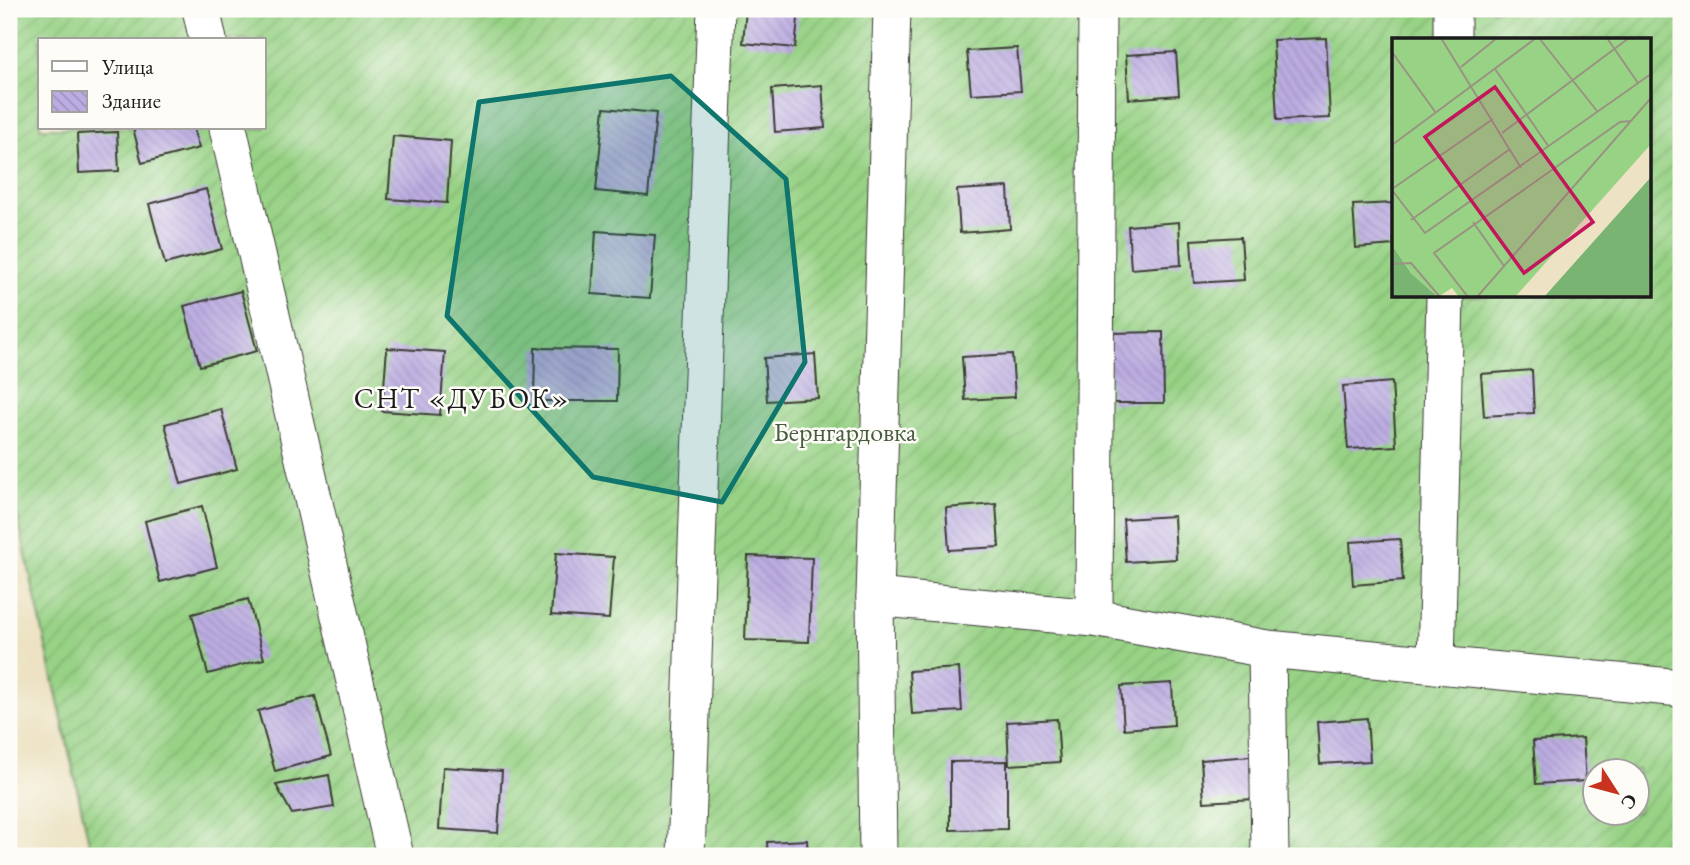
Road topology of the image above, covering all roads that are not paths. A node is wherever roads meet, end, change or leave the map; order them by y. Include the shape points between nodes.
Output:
1 (201, 9) edge
2 (716, 9) edge
3 (892, 9) edge
4 (1097, 9) edge
5 (1452, 9) edge
6 (208, 38) edge
7 (1452, 38) edge
8 (228, 130) edge
9 (1445, 298) edge
10 (875, 597) junction
11 (1094, 618) junction
12 (1267, 649) junction
13 (1436, 665) junction
14 (1681, 688) edge
15 (395, 856) edge
16 (686, 856) edge
17 (878, 856) edge
18 (1270, 856) edge

1 - 6 street
2 - 16 street
3 - 10 street
4 - 11 street
5 - 7 street
8 - 15 street
9 - 13 street
10 - 11 street
10 - 17 street
11 - 12 street
12 - 13 street
12 - 18 street
13 - 14 street

